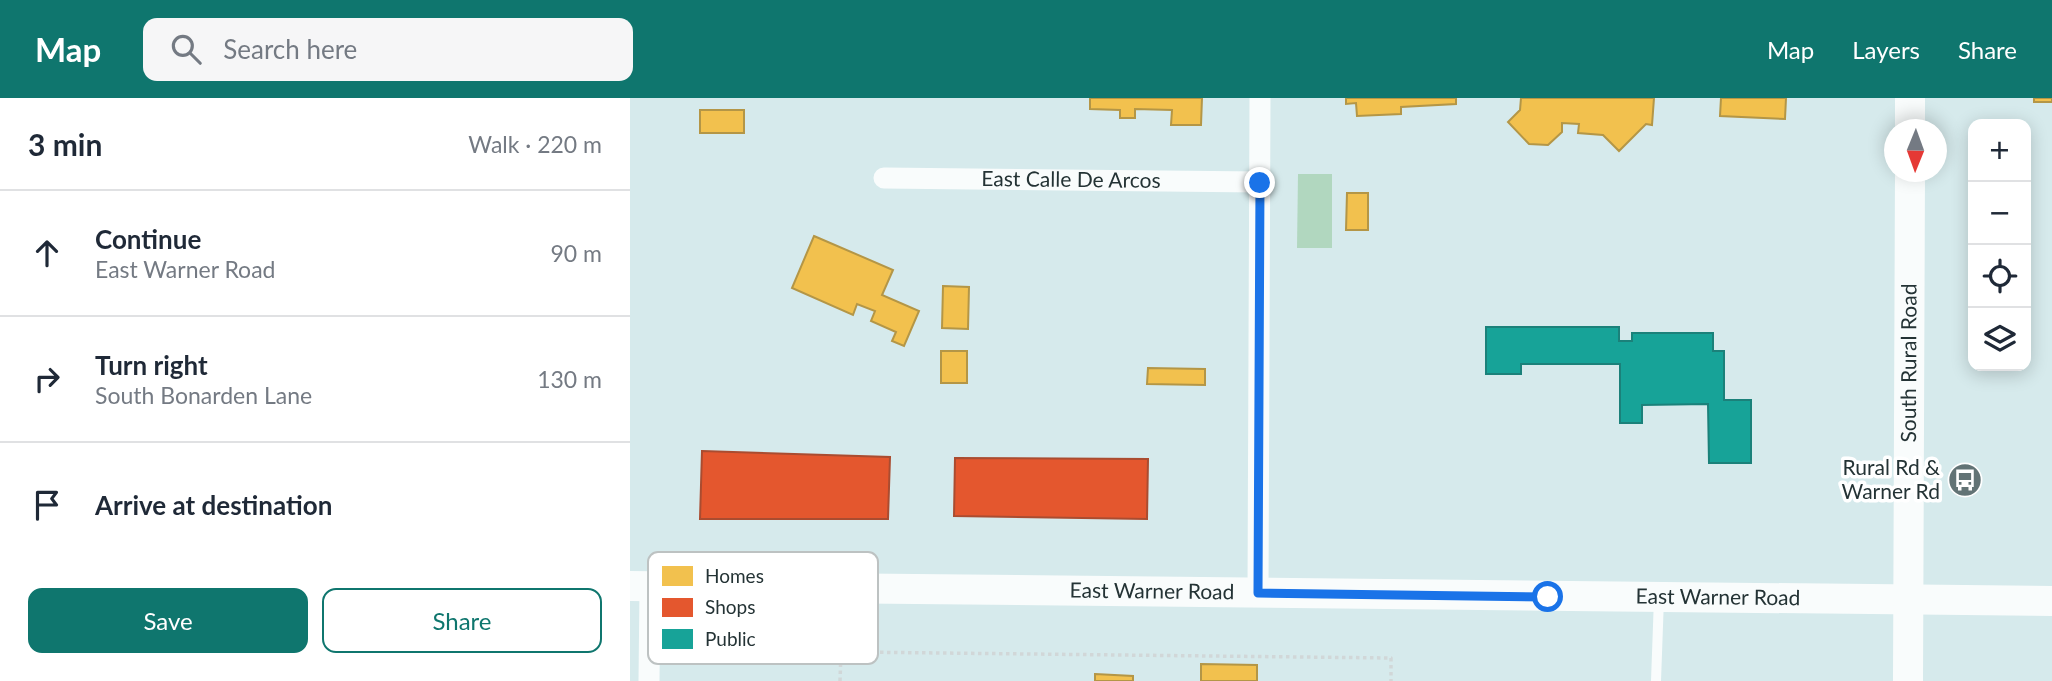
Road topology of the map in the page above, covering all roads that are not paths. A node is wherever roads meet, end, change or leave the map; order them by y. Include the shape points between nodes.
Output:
1 (1260, 98) edge
2 (1910, 98) edge
3 (1910, 119) edge
4 (884, 178) dead end
5 (1910, 182) edge
6 (1260, 183) junction
7 (640, 586) edge
8 (878, 589) edge
9 (1258, 593) junction
10 (1659, 598) junction
11 (1910, 599) junction
12 (2052, 601) edge
13 (648, 637) edge
14 (1656, 681) edge
15 (1908, 681) edge

1 - 6 street
2 - 3 main road
4 - 6 street, East Calle De Arcos
5 - 11 main road, South Rural Road
6 - 9 street
7 - 13 street
8 - 9 main road, East Warner Road
9 - 10 main road, East Warner Road
10 - 11 main road, East Warner Road
10 - 14 lane
11 - 12 main road, East Warner Road
11 - 15 main road, South Rural Road

